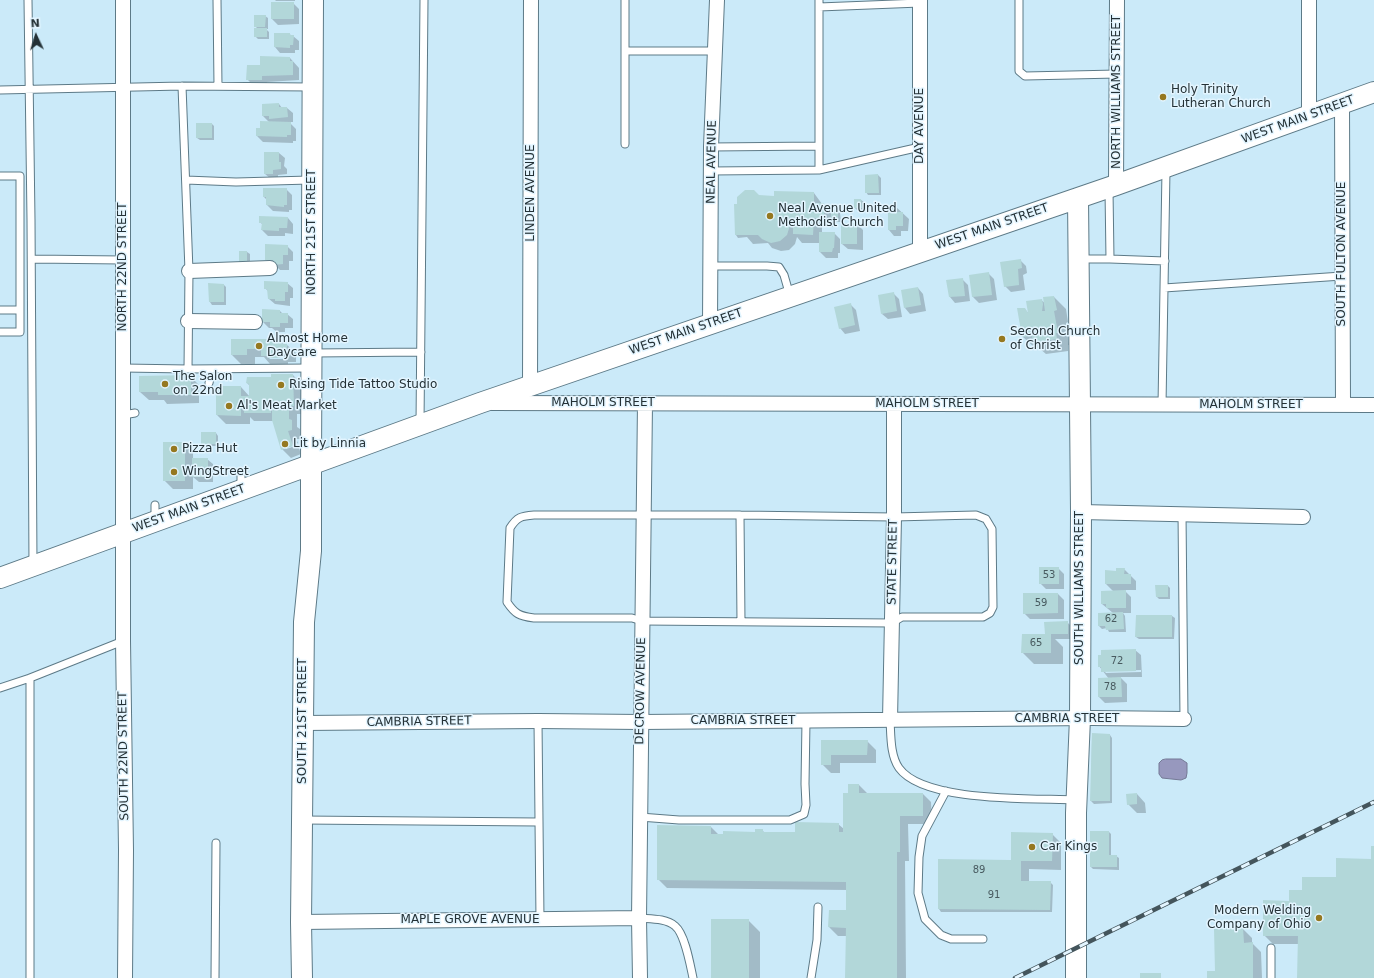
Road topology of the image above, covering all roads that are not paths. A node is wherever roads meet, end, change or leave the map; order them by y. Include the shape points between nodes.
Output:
1 (28, 0) edge
2 (123, 0) edge
3 (217, 0) edge
4 (313, 0) edge
5 (424, 0) edge
6 (532, 0) edge
7 (625, 0) edge
8 (717, 0) edge
9 (1019, 0) edge
10 (1117, 0) edge
11 (1309, 0) edge
12 (920, 1) edge
13 (819, 4) edge
14 (625, 51) junction
15 (714, 51) junction
16 (1116, 74) junction
17 (182, 86) junction
18 (218, 86) junction
19 (123, 87) junction
20 (313, 87) junction
21 (0, 90) edge
22 (28, 90) junction
23 (1374, 92) edge
24 (1342, 104) junction
25 (1309, 116) junction
26 (625, 144) dead end
27 (819, 146) junction
28 (711, 147) junction
29 (920, 147) junction
30 (1166, 167) junction
31 (818, 170) junction
32 (711, 171) junction
33 (0, 176) edge
34 (186, 180) junction
35 (312, 180) junction
36 (1113, 186) junction
37 (1078, 198) junction
38 (920, 252) junction
39 (32, 258) junction
40 (1079, 259) junction
41 (1110, 259) junction
42 (123, 260) junction
43 (1164, 261) junction
44 (711, 266) junction
45 (270, 268) dead end
46 (189, 272) junction
47 (1342, 276) junction
48 (1164, 288) junction
49 (790, 296) junction
50 (0, 310) edge
51 (20, 310) junction
52 (188, 321) junction
53 (255, 322) dead end
54 (710, 324) junction
55 (0, 332) edge
56 (421, 352) junction
57 (311, 361) junction
58 (123, 368) junction
59 (212, 368) junction
60 (188, 369) junction
61 (209, 383) dead end
62 (530, 386) junction
63 (480, 403) junction
64 (646, 403) junction
65 (894, 404) junction
66 (1080, 404) junction
67 (1162, 404) junction
68 (1343, 405) junction
69 (1374, 405) edge
70 (420, 425) junction
71 (311, 465) junction
72 (1081, 512) junction
73 (1182, 513) junction
74 (644, 515) junction
75 (740, 515) junction
76 (894, 517) junction
77 (1304, 517) dead end
78 (123, 533) junction
79 (33, 566) junction
80 (0, 578) edge
81 (642, 622) junction
82 (741, 622) junction
83 (892, 623) junction
84 (123, 641) junction
85 (30, 678) junction
86 (0, 688) edge
87 (1080, 718) junction
88 (1184, 719) joint
89 (890, 720) junction
90 (538, 721) junction
91 (806, 721) junction
92 (641, 722) junction
93 (303, 723) junction
94 (946, 791) junction
95 (1077, 800) junction
96 (640, 816) junction
97 (302, 820) junction
98 (538, 822) junction
99 (216, 844) dead end
100 (818, 907) dead end
101 (639, 918) junction
102 (540, 920) junction
103 (301, 922) junction
104 (983, 939) dead end
105 (1271, 948) dead end
106 (30, 978) edge
107 (125, 978) edge
108 (215, 978) edge
109 (302, 978) edge
110 (640, 978) edge
111 (693, 978) edge
112 (811, 978) edge
113 (1076, 978) edge
114 (1270, 978) edge

1 - 22 lane
2 - 19 street, NORTH 22ND STREET
3 - 18 lane
4 - 20 main road, NORTH 21ST STREET
5 - 56 lane
6 - 62 street, LINDEN AVENUE
7 - 14 lane
8 - 15 street, NEAL AVENUE
9 - 16 lane via 1019,71 1024,76
10 - 16 street, NORTH WILLIAMS STREET
11 - 25 street
12 - 13 lane
12 - 29 street, DAY AVENUE
13 - 27 lane
14 - 15 lane
14 - 26 lane
15 - 28 street, NEAL AVENUE
16 - 36 street, NORTH WILLIAMS STREET
17 - 18 lane
17 - 19 lane
17 - 34 lane
18 - 20 lane
19 - 22 lane
19 - 42 street, NORTH 22ND STREET
20 - 35 main road, NORTH 21ST STREET
21 - 22 lane
22 - 39 lane
23 - 24 main road, WEST MAIN STREET
24 - 25 main road, WEST MAIN STREET
24 - 47 street, SOUTH FULTON AVENUE
25 - 30 main road, WEST MAIN STREET
27 - 28 lane
27 - 31 lane
28 - 32 street, NEAL AVENUE
29 - 31 lane
29 - 38 street, DAY AVENUE
30 - 36 main road, WEST MAIN STREET
30 - 43 lane
31 - 32 lane
32 - 44 street, NEAL AVENUE
33 - 51 lane via 20,176
34 - 35 lane
34 - 46 lane
35 - 57 main road, NORTH 21ST STREET
36 - 37 main road, WEST MAIN STREET
36 - 41 lane
37 - 38 main road, WEST MAIN STREET
37 - 40 main road, SOUTH WILLIAMS STREET
38 - 49 main road, WEST MAIN STREET
39 - 42 lane
39 - 79 lane
40 - 41 lane
40 - 66 main road, SOUTH WILLIAMS STREET
41 - 43 lane
42 - 58 street, NORTH 22ND STREET
43 - 48 lane
44 - 49 lane via 779,267
44 - 54 street, NEAL AVENUE
45 - 46 street
46 - 52 lane
47 - 48 lane
47 - 68 street, SOUTH FULTON AVENUE
48 - 67 lane
49 - 54 main road, WEST MAIN STREET
50 - 51 lane
51 - 55 lane via 20,332
52 - 53 street
52 - 60 lane
54 - 62 main road, WEST MAIN STREET
56 - 57 lane
56 - 70 lane
57 - 59 lane
57 - 71 main road, NORTH 21ST STREET
58 - 60 lane
58 - 78 street, NORTH 22ND STREET via 129,414
59 - 60 lane
59 - 61 lane
62 - 63 main road, WEST MAIN STREET
63 - 64 street, MAHOLM STREET
63 - 70 main road, WEST MAIN STREET
64 - 65 street, MAHOLM STREET
64 - 74 street, DECROW AVENUE
65 - 66 street, MAHOLM STREET
65 - 76 street, STATE STREET
66 - 67 street, MAHOLM STREET
66 - 72 main road, SOUTH WILLIAMS STREET
67 - 68 street, MAHOLM STREET
68 - 69 street, MAHOLM STREET
70 - 71 main road, WEST MAIN STREET
71 - 78 main road, WEST MAIN STREET via 241,482 155,513
71 - 93 main road, SOUTH 21ST STREET via 312,551 304,622
72 - 73 street
72 - 87 main road, SOUTH WILLIAMS STREET
73 - 77 street
73 - 88 lane
74 - 75 lane
74 - 81 street, DECROW AVENUE
74 - 81 lane via 534,515 515,520 510,528 507,602 513,612 522,617 632,618
75 - 76 lane
75 - 82 lane
76 - 83 street, STATE STREET
76 - 83 lane via 976,515 986,519 992,529 993,607 990,613 983,617 902,617
78 - 79 main road, WEST MAIN STREET
78 - 84 street, SOUTH 22ND STREET
79 - 80 main road, WEST MAIN STREET
81 - 82 lane
81 - 92 street, DECROW AVENUE
82 - 83 lane
83 - 89 street, STATE STREET
84 - 85 lane
84 - 107 street, SOUTH 22ND STREET
85 - 86 lane
85 - 106 lane
87 - 88 street, CAMBRIA STREET
87 - 89 street, CAMBRIA STREET
87 - 95 main road, SOUTH WILLIAMS STREET
89 - 91 street, CAMBRIA STREET
89 - 94 lane via 894,756 900,769 908,778
90 - 92 street, CAMBRIA STREET
90 - 93 street, CAMBRIA STREET
90 - 98 lane
91 - 92 street, CAMBRIA STREET
91 - 96 lane via 804,814 790,820 679,820
92 - 96 street, DECROW AVENUE
93 - 97 main road, SOUTH 21ST STREET
94 - 95 lane via 1009,798
94 - 104 lane via 922,836 918,893 925,919 941,935 951,939
95 - 113 main road, SOUTH WILLIAMS STREET
96 - 101 street, DECROW AVENUE
97 - 98 lane
97 - 103 main road, SOUTH 21ST STREET
98 - 102 lane
99 - 108 lane
100 - 112 lane via 817,940
101 - 102 street, MAPLE GROVE AVENUE
101 - 110 street, DECROW AVENUE
101 - 111 lane via 662,920 680,931
102 - 103 street, MAPLE GROVE AVENUE
103 - 109 main road, SOUTH 21ST STREET
105 - 114 lane

